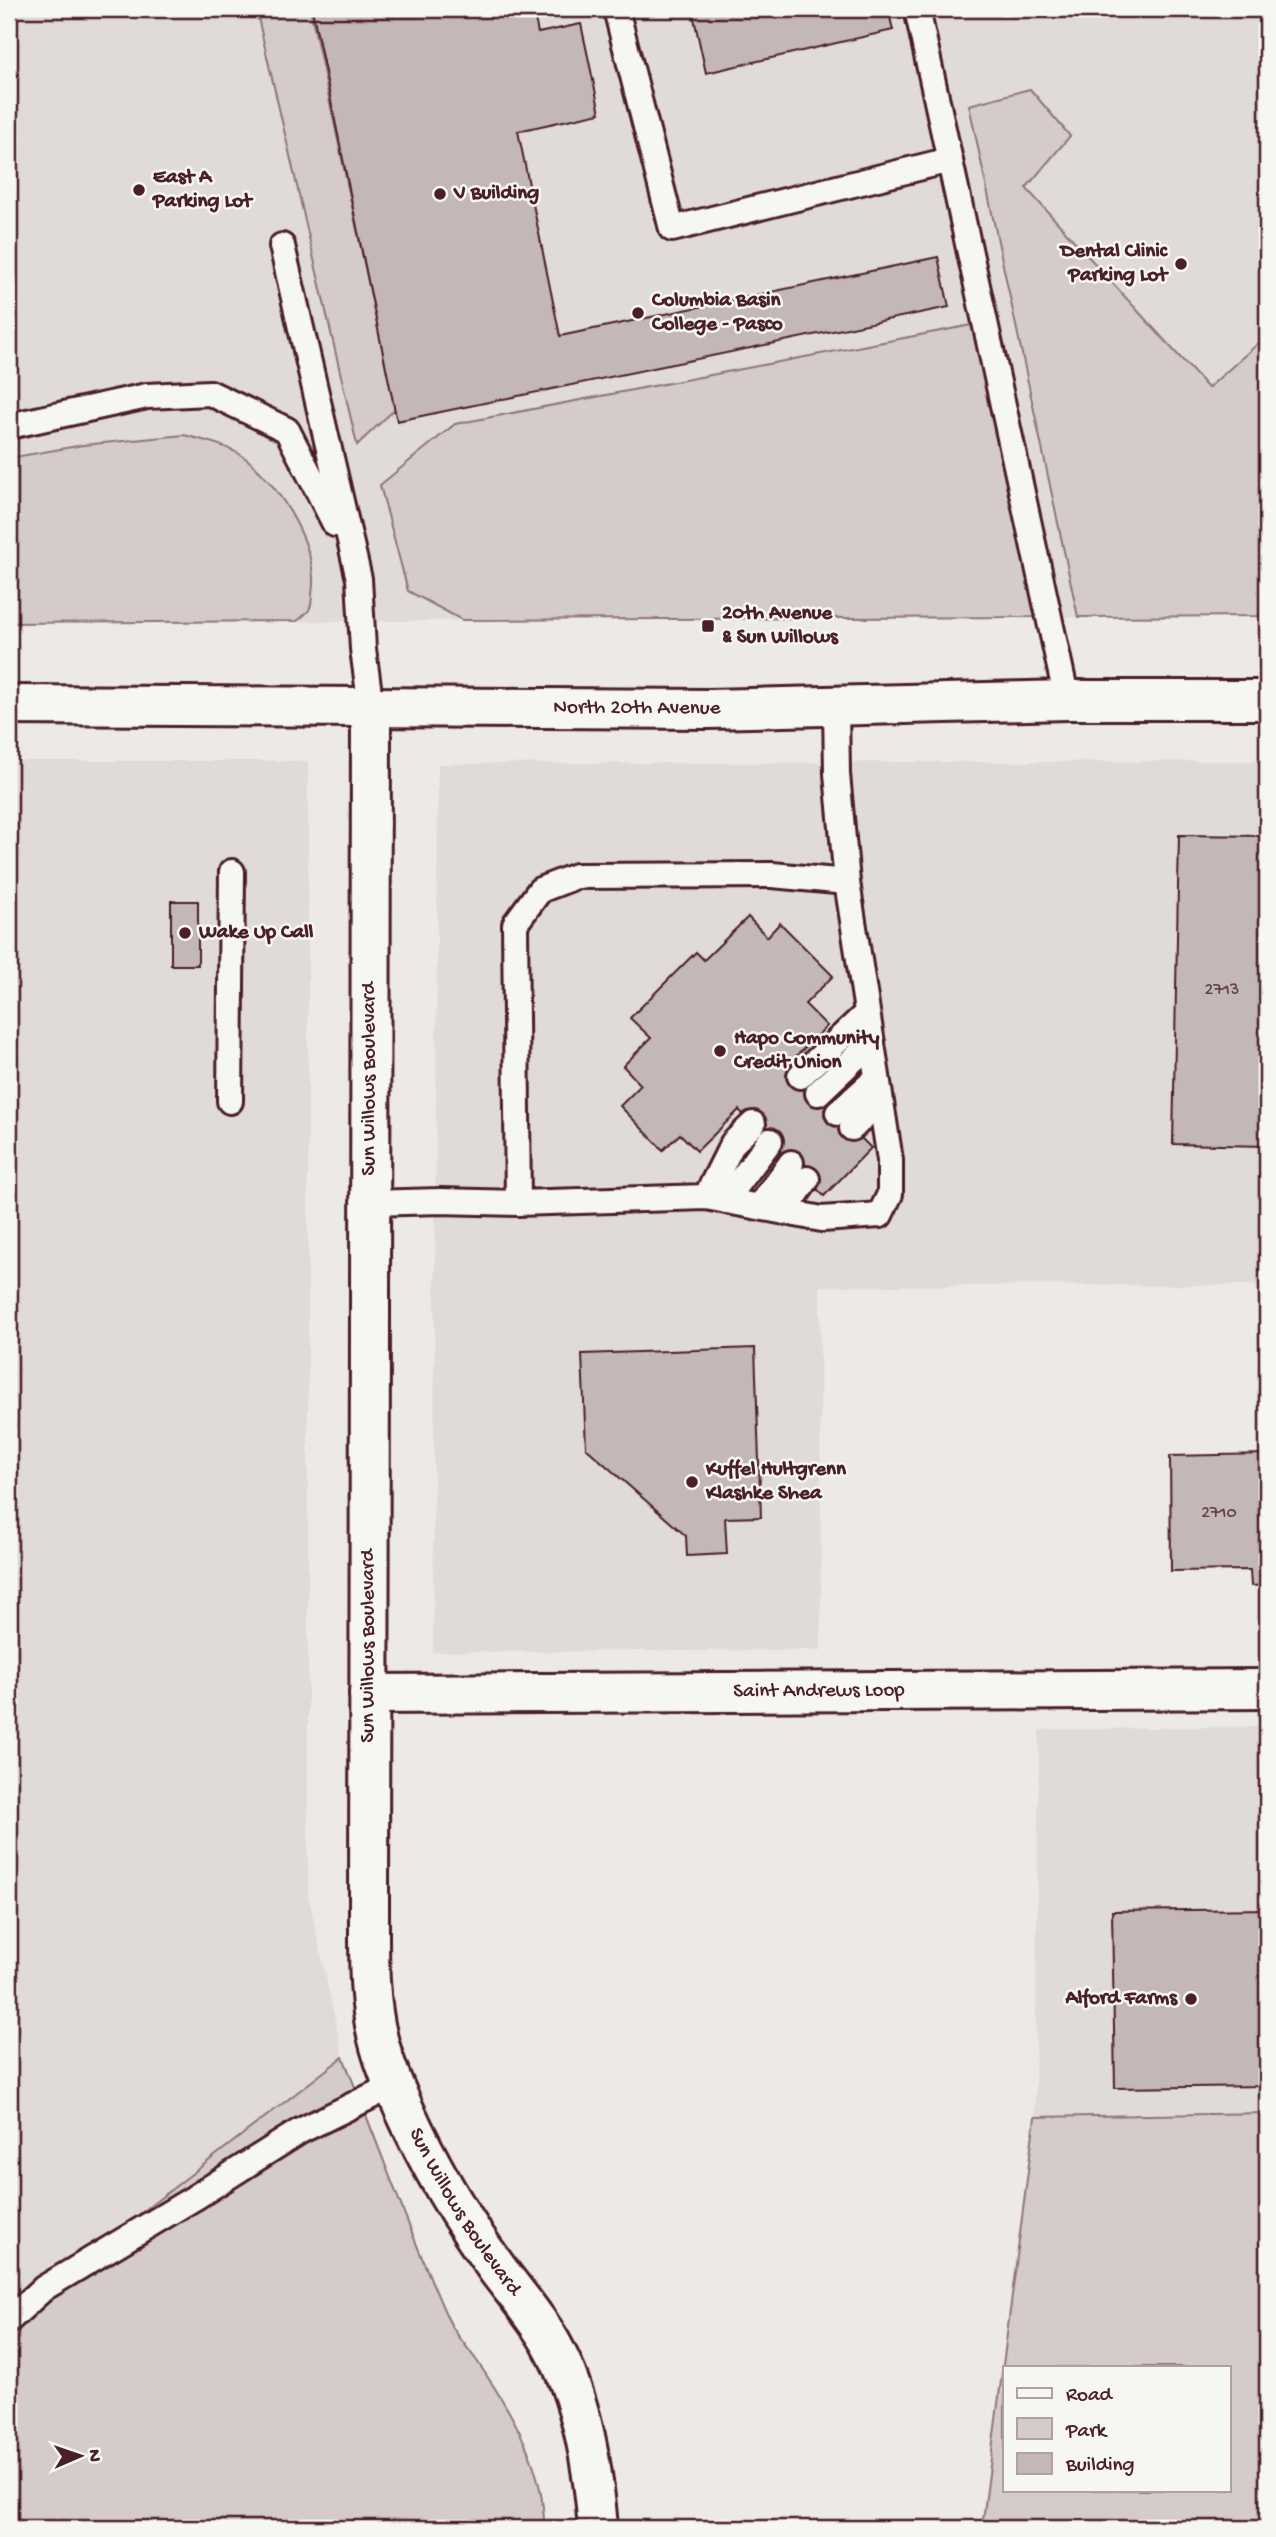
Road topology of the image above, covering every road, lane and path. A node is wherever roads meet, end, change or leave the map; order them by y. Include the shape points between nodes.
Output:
1 (617, 9) edge
2 (917, 9) edge
3 (950, 160) junction
4 (282, 246) dead end
5 (9, 426) edge
6 (359, 579) junction
7 (1067, 699) junction
8 (1267, 700) edge
9 (9, 705) edge
10 (836, 706) junction
11 (371, 708) junction
12 (232, 872) dead end
13 (847, 882) junction
14 (867, 1013) junction
15 (872, 1042) junction
16 (879, 1089) junction
17 (230, 1101) dead end
18 (845, 1121) dead end
19 (753, 1124) dead end
20 (770, 1141) dead end
21 (715, 1199) junction
22 (370, 1203) junction
23 (517, 1203) junction
24 (759, 1207) junction
25 (784, 1212) junction
26 (1267, 1689) edge
27 (369, 1694) junction
28 (394, 2085) junction
29 (9, 2320) edge
30 (598, 2528) edge

1 - 3 lane via 672,229
2 - 3 lane
3 - 7 lane
4 - 6 lane
5 - 6 lane via 147,396 210,393 288,430
6 - 11 lane
7 - 8 street, North 20th Avenue
7 - 10 street, North 20th Avenue
9 - 11 street, North 20th Avenue
10 - 11 street, North 20th Avenue
10 - 13 lane
11 - 22 street, Sun Willows Boulevard
12 - 17 lane
13 - 14 lane
13 - 23 lane via 772,875 576,876 540,890 515,924
14 - 15 lane
14 - 15 lane via 809,1085
15 - 16 lane
16 - 18 lane
16 - 25 lane via 890,1160 890,1194 880,1215 822,1219
19 - 21 lane via 733,1143
20 - 21 lane
21 - 23 lane
21 - 24 lane
22 - 23 lane
22 - 27 street, Sun Willows Boulevard
24 - 25 lane
24 - 25 lane via 799,1171
26 - 27 street, Saint Andrews Loop
27 - 28 street, Sun Willows Boulevard via 372,2006
28 - 29 lane via 300,2131 44,2288
28 - 30 street, Sun Willows Boulevard via 444,2190 552,2345 583,2430

